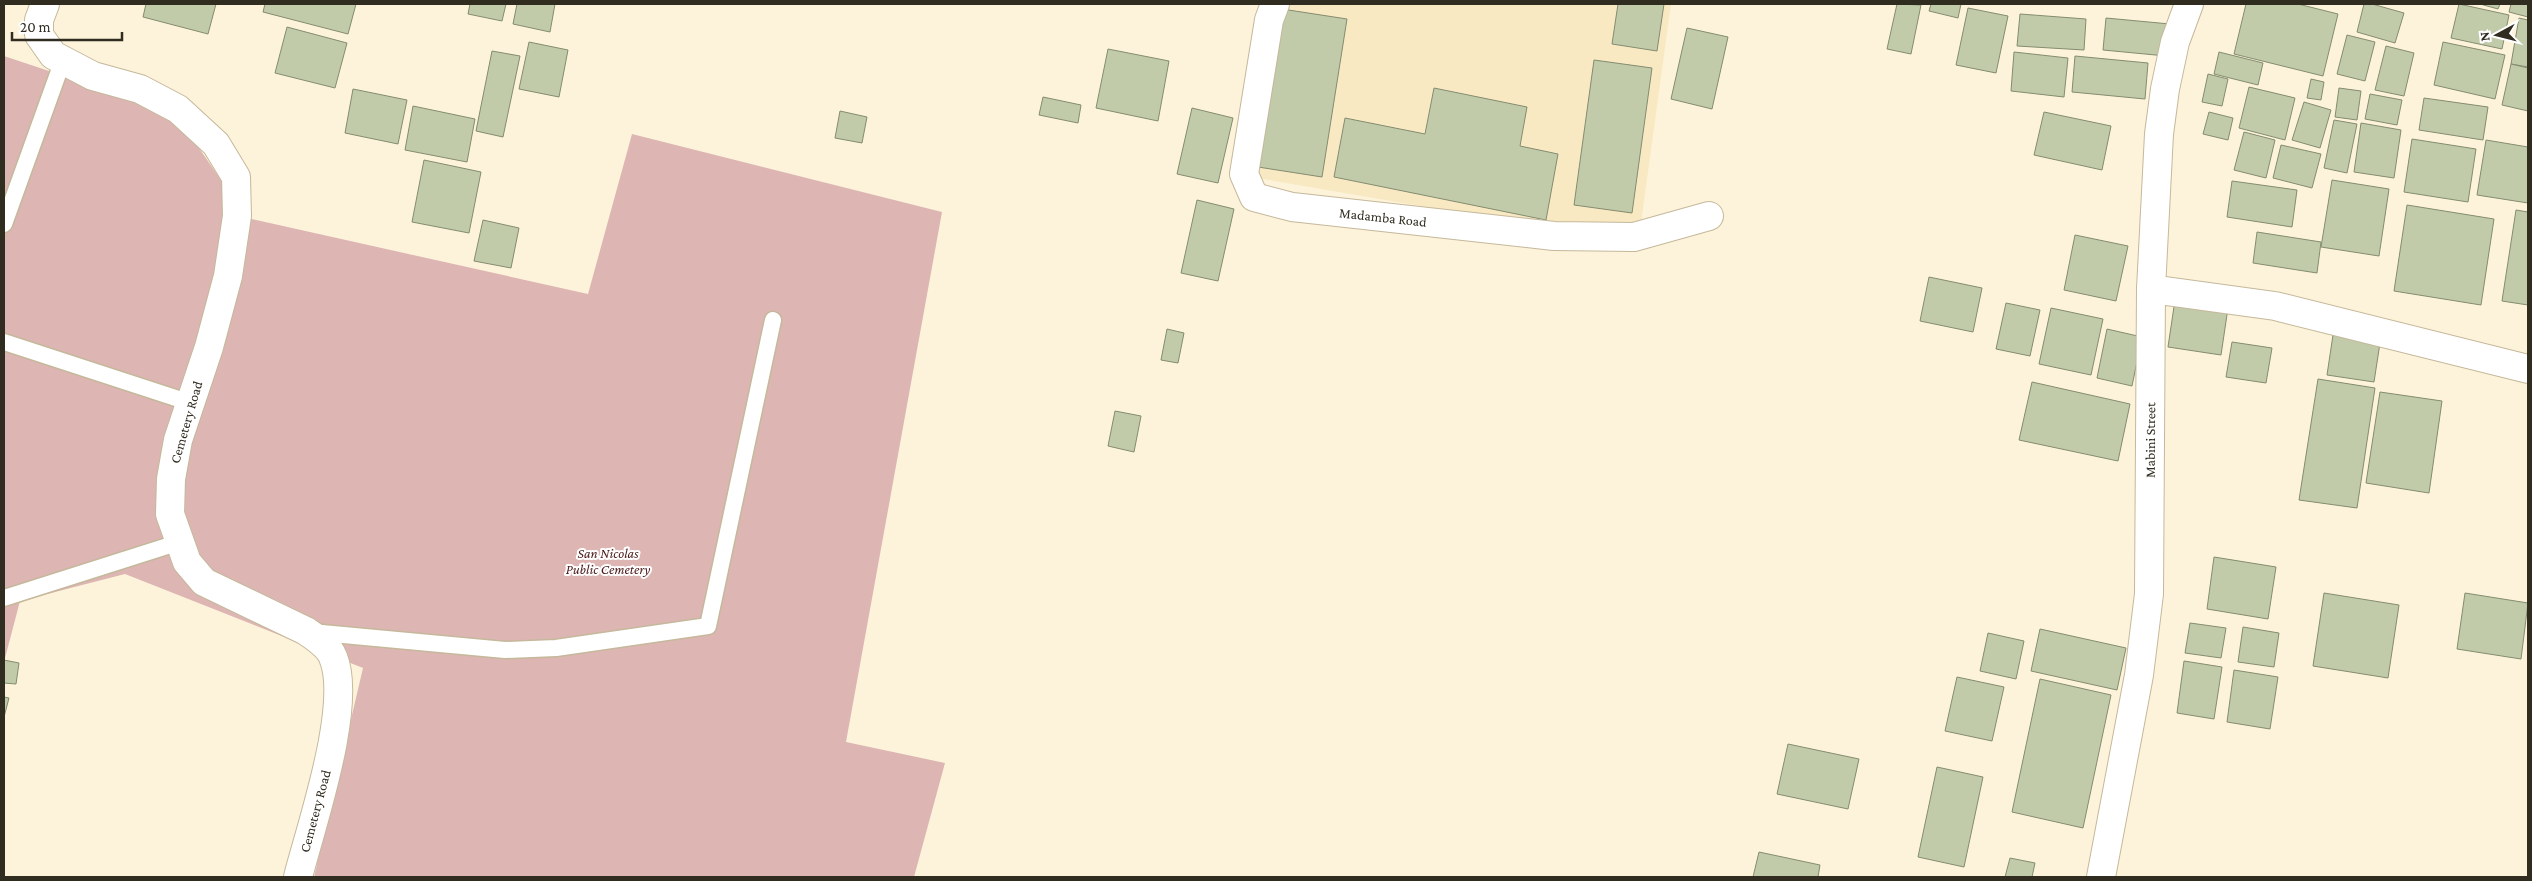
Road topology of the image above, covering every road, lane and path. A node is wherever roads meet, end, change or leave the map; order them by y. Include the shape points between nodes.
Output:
1 (1275, 4) edge
2 (2189, 4) edge
3 (42, 12) edge
4 (63, 60) junction
5 (1709, 216) dead end
6 (4, 224) edge
7 (2151, 288) junction
8 (773, 320) dead end
9 (4, 342) edge
10 (2528, 369) edge
11 (191, 403) junction
12 (180, 542) junction
13 (4, 598) edge
14 (306, 631) junction
15 (298, 877) edge
16 (2101, 877) edge

1 - 5 street, Madamba Road via 1268,20 1244,174 1254,197 1292,207 1554,236 1634,237
2 - 7 street, Mabini Street via 2175,42 2162,107
3 - 4 street, Cemetery Road via 39,35 53,55
4 - 6 lane
4 - 11 street, Cemetery Road via 93,76 140,89 178,109 216,144 236,177 237,216 228,276
7 - 10 street via 2275,306
7 - 16 street, Mabini Street via 2149,594 2139,675
8 - 14 lane via 708,626 532,650
9 - 11 lane
11 - 12 street, Cemetery Road via 178,440 171,479 170,514
12 - 13 lane
12 - 14 street, Cemetery Road via 187,562 204,582
14 - 15 street, Cemetery Road via 320,640 333,657 339,712

